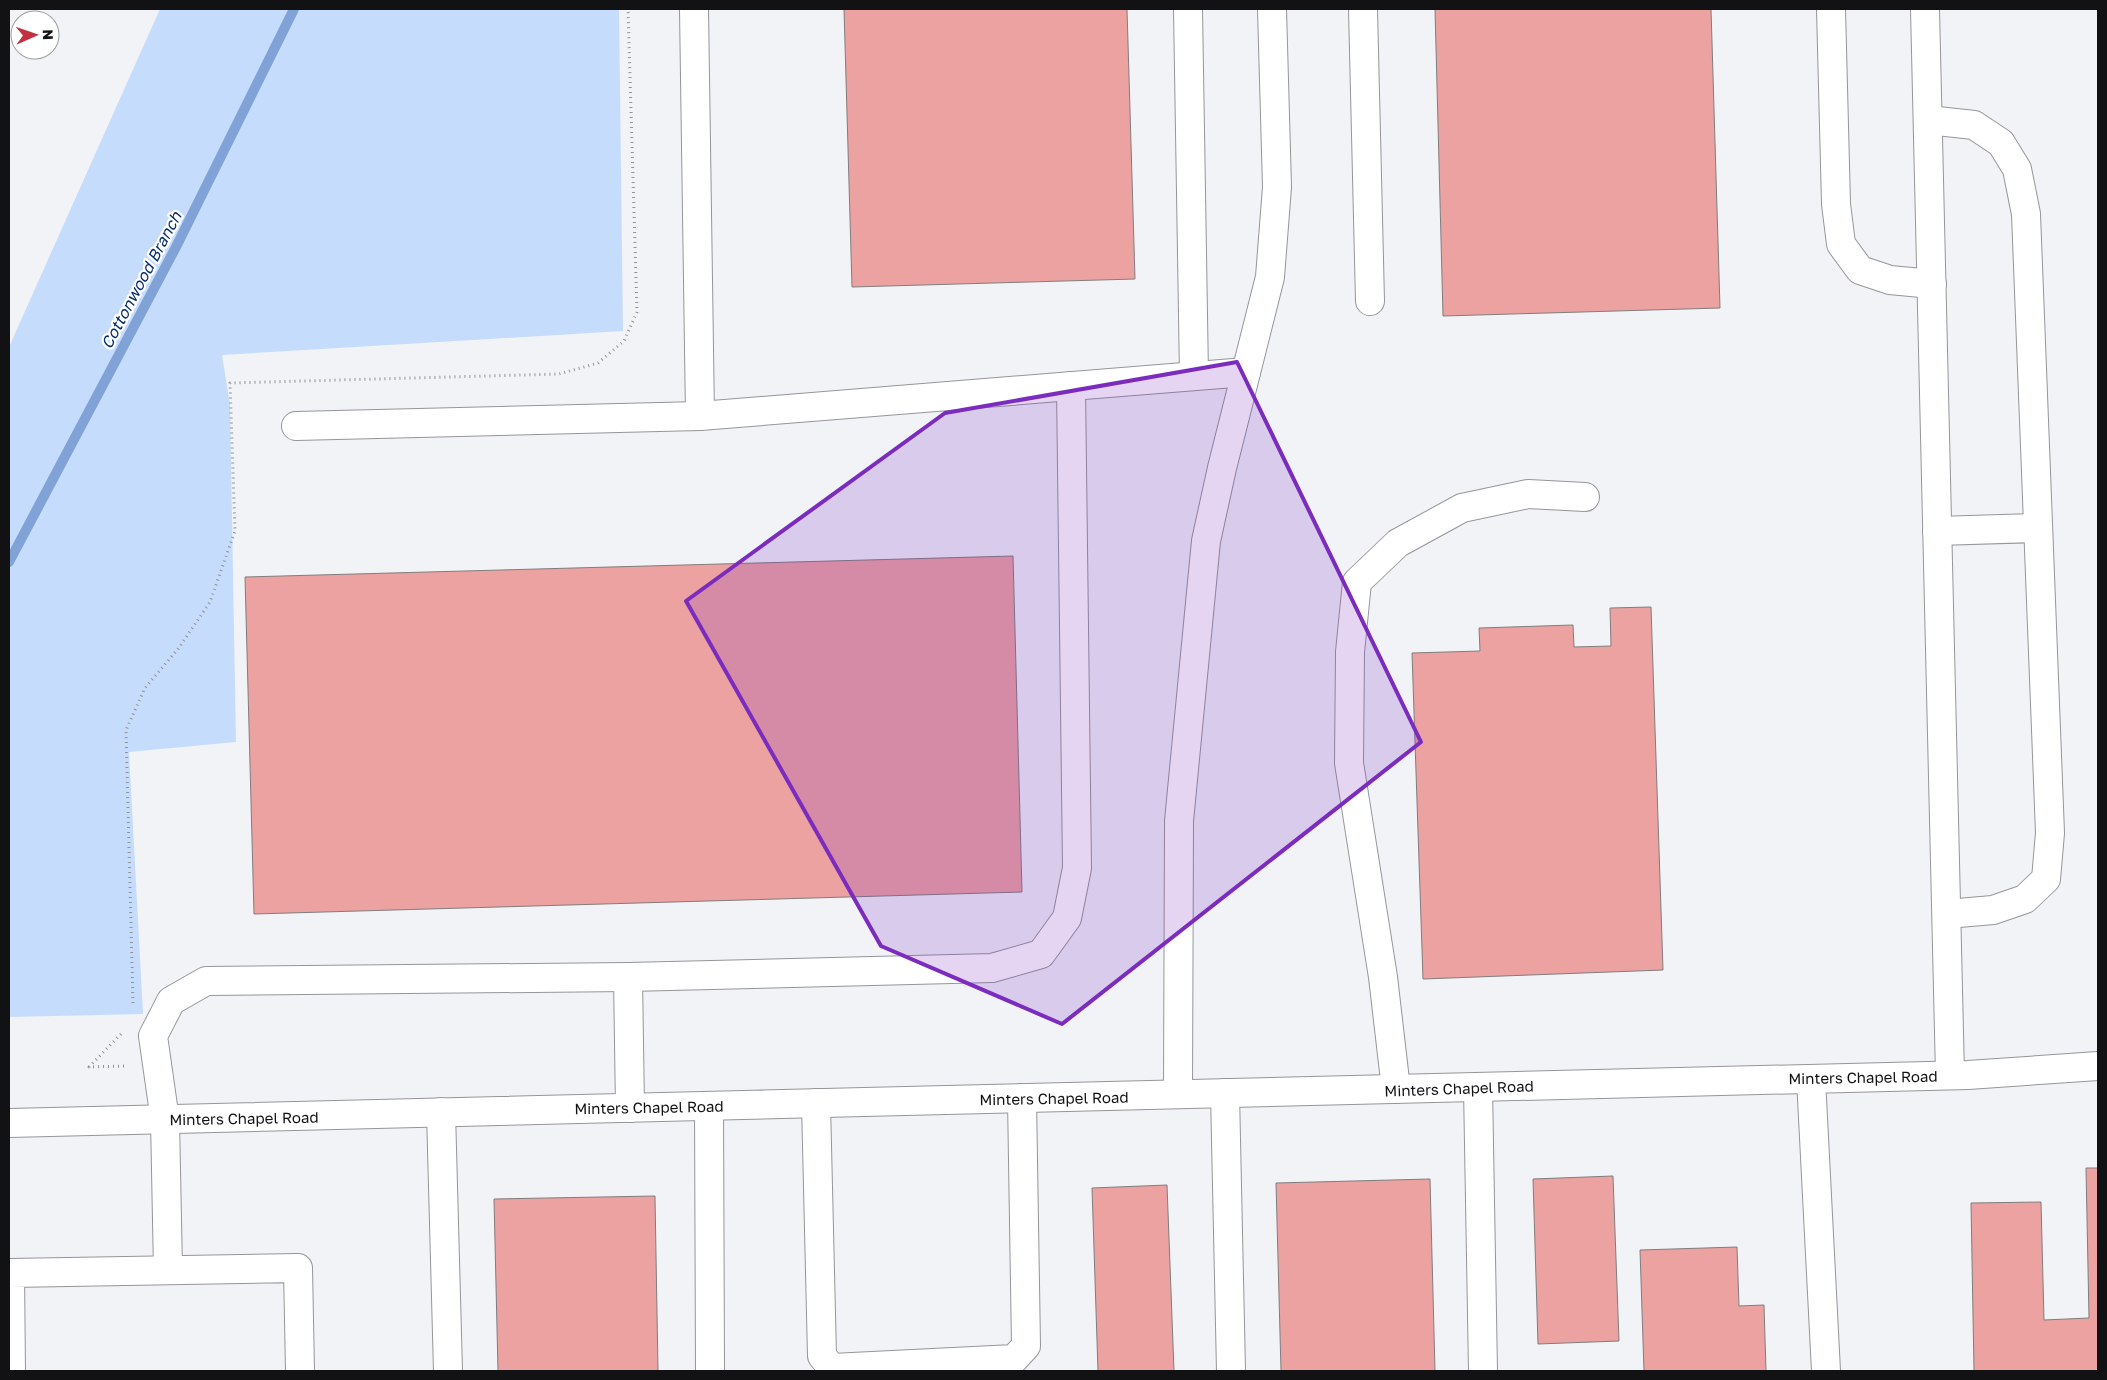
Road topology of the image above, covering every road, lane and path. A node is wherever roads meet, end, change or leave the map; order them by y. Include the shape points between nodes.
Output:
1 (628, 9) edge
2 (694, 9) edge
3 (1188, 9) edge
4 (1272, 9) edge
5 (1363, 9) edge
6 (1831, 9) edge
7 (1925, 9) edge
8 (1928, 120) junction
9 (1932, 284) junction
10 (1370, 301) dead end
11 (1246, 372) junction
12 (1194, 376) junction
13 (1071, 386) junction
14 (700, 416) junction
15 (296, 426) dead end
16 (1585, 497) dead end
17 (2038, 528) junction
18 (1937, 531) junction
19 (1947, 914) junction
20 (628, 977) junction
21 (133, 1006) dead end
22 (122, 1033) dead end
23 (157, 1065) junction
24 (2098, 1066) edge
25 (1950, 1075) junction
26 (1811, 1079) junction
27 (1478, 1087) junction
28 (1396, 1089) junction
29 (1225, 1093) junction
30 (1178, 1094) junction
31 (1022, 1098) junction
32 (816, 1103) junction
33 (710, 1106) junction
34 (630, 1108) junction
35 (441, 1112) junction
36 (166, 1120) junction
37 (9, 1123) edge
38 (168, 1270) junction
39 (11, 1371) edge
40 (300, 1371) edge
41 (448, 1371) edge
42 (710, 1371) edge
43 (1231, 1371) edge
44 (1483, 1371) edge
45 (1826, 1371) edge

1 - 21 path via 636,312 624,341 598,363 559,374 230,383 235,531 210,602 178,649 144,688 126,730
2 - 14 street
3 - 12 street
4 - 11 street via 1277,187 1270,277
5 - 10 street
6 - 9 street via 1836,204 1841,244 1860,270 1890,280
7 - 8 street
8 - 9 street
8 - 17 street via 1974,125 2001,144 2017,169 2026,214
9 - 18 street
11 - 12 street
11 - 30 street via 1206,541 1179,821
12 - 13 street
13 - 14 street
13 - 20 street via 1077,868 1067,918 1041,954 992,968
14 - 15 street
16 - 28 street via 1528,494 1462,508 1398,542 1357,582 1350,652 1349,763 1383,977
17 - 18 street
17 - 19 street via 2050,833 2046,879 2025,899 1993,910
18 - 19 street
19 - 25 street
20 - 23 street via 206,981 171,1000 153,1036
20 - 34 street
22 - 23 path via 89,1067
23 - 36 street
24 - 25 street, Minters Chapel Road
25 - 26 street, Minters Chapel Road
26 - 27 street, Minters Chapel Road
26 - 45 street
27 - 28 street, Minters Chapel Road
27 - 44 street
28 - 29 street, Minters Chapel Road
29 - 30 street, Minters Chapel Road
29 - 43 street
30 - 31 street, Minters Chapel Road
31 - 32 street, Minters Chapel Road
31 - 32 street via 1026,1346 1014,1359 832,1368 822,1356
32 - 33 street, Minters Chapel Road
33 - 34 street, Minters Chapel Road
33 - 42 street
34 - 35 street, Minters Chapel Road
35 - 36 street, Minters Chapel Road
35 - 41 street
36 - 37 street, Minters Chapel Road
36 - 38 street
38 - 39 street via 10,1273
38 - 40 street via 298,1268

